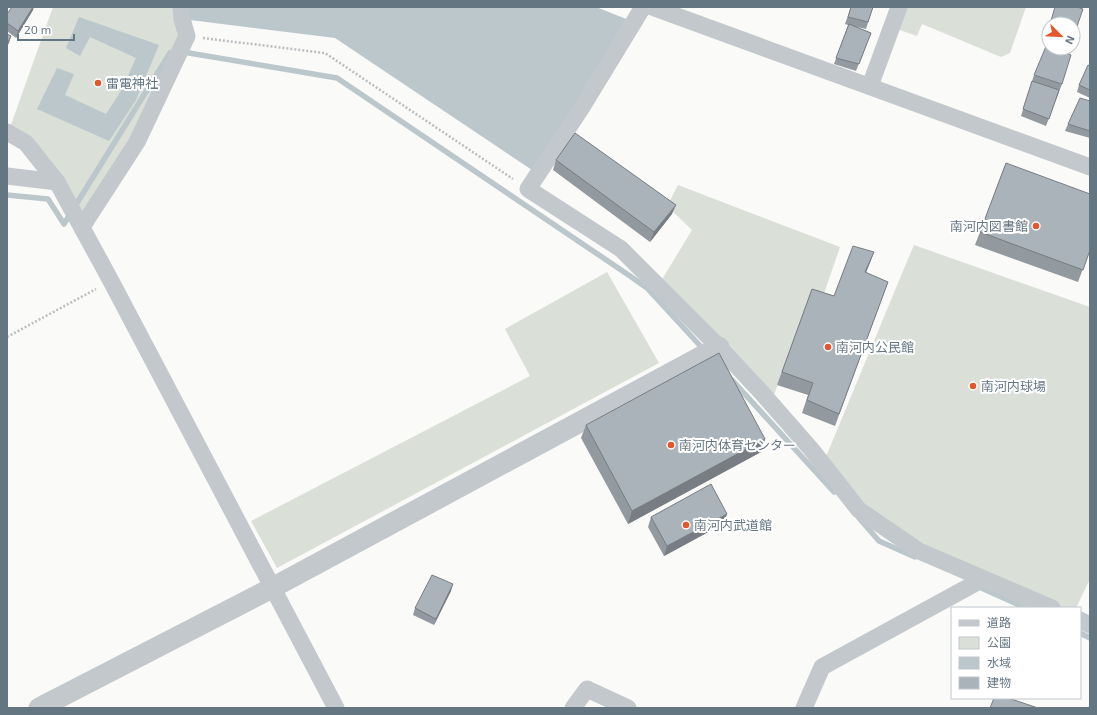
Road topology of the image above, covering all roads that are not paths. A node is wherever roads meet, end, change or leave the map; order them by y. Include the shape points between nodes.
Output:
1 (181, 7) edge
2 (643, 7) edge
3 (652, 7) edge
4 (899, 7) edge
5 (676, 11) edge
6 (870, 86) junction
7 (7, 132) edge
8 (1090, 167) edge
9 (7, 176) edge
10 (57, 182) junction
11 (82, 227) junction
12 (719, 347) junction
13 (983, 579) junction
14 (272, 588) junction
15 (1050, 607) edge
16 (1081, 620) edge
17 (1090, 625) edge
18 (39, 708) edge
19 (336, 708) edge
20 (573, 708) edge
21 (628, 708) edge
22 (804, 708) edge

1 - 11 street via 188,36 137,142
2 - 12 street via 582,108 528,190 620,249
3 - 5 street
4 - 6 street
5 - 6 street
6 - 8 street
7 - 10 street via 26,143
9 - 10 street
10 - 11 street
11 - 14 street
12 - 13 street via 811,449 859,510 919,551
12 - 14 street
13 - 15 street
13 - 22 street via 822,667
14 - 18 street
14 - 19 street
16 - 17 street
20 - 21 street via 587,689

